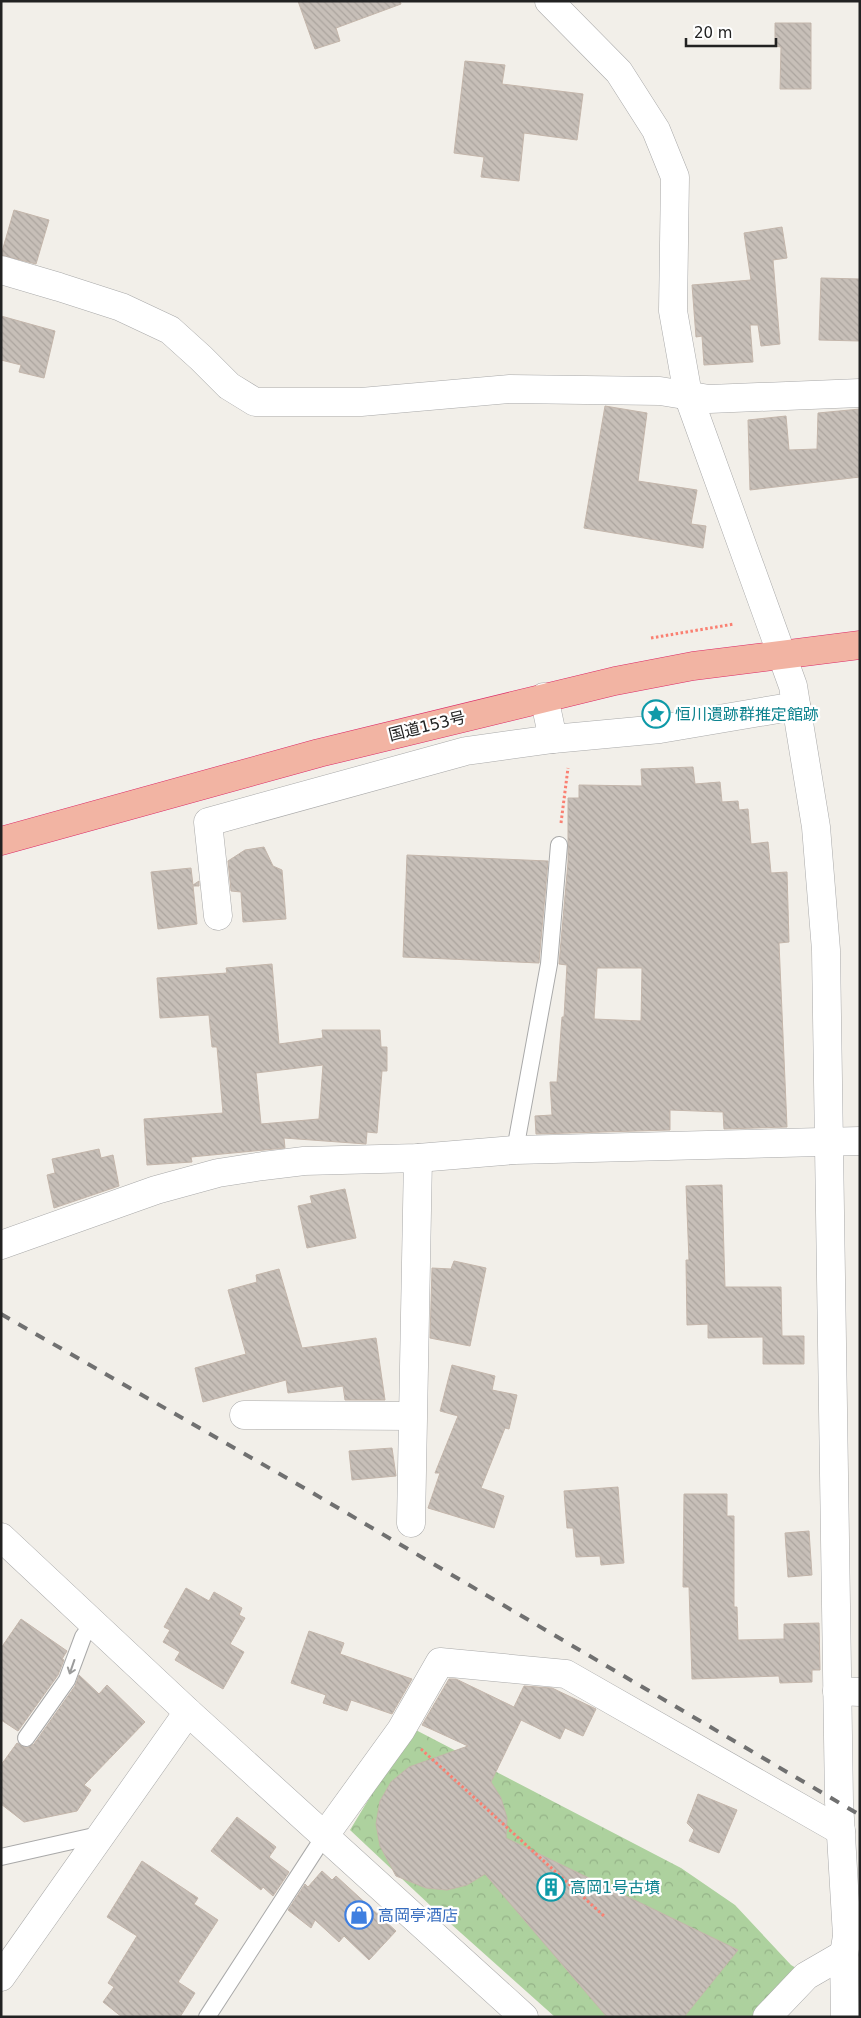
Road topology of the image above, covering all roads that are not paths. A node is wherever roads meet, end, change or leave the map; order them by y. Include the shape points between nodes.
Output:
1 (549, 1) edge
2 (1, 270) edge
3 (860, 393) edge
4 (688, 395) junction
5 (860, 645) edge
6 (782, 654) junction
7 (544, 697) junction
8 (796, 706) junction
9 (562, 738) junction
10 (1, 841) edge
11 (559, 846) road end
12 (218, 916) dead end
13 (860, 1141) edge
14 (828, 1143) junction
15 (515, 1150) junction
16 (418, 1158) junction
17 (1, 1245) edge
18 (244, 1416) dead end
19 (412, 1416) junction
20 (411, 1523) dead end
21 (1, 1537) edge
22 (93, 1623) junction
23 (848, 1691) edge
24 (188, 1712) junction
25 (26, 1738) dead end
26 (840, 1831) junction
27 (103, 1834) junction
28 (325, 1835) junction
29 (1, 1857) edge
30 (850, 1945) edge
31 (1, 1977) edge
32 (207, 2017) edge
33 (524, 2017) edge
34 (767, 2017) edge
35 (845, 2017) edge

1 - 4 street via 619,72 656,130 675,177 673,312
2 - 4 street via 121,308 170,330 229,386 255,402 362,402 510,388 660,391
3 - 4 street via 709,399
4 - 6 street
5 - 6 highway, 国道153号
6 - 7 highway, 国道153号 via 693,666
6 - 8 street
7 - 9 street
7 - 10 highway, 国道153号 via 319,753
8 - 9 street via 660,729
8 - 14 street via 816,827 826,950
9 - 12 street via 466,751 208,822
11 - 15 lane via 549,964
13 - 14 street
14 - 15 street
14 - 23 street
15 - 16 street
16 - 17 street via 304,1161 218,1173 156,1190
16 - 19 street
18 - 19 street
19 - 20 street
21 - 22 street
22 - 24 street
22 -> 25 lane via 83,1637 67,1680
23 - 26 street
24 - 27 street
24 - 28 street
26 - 28 street via 566,1674 440,1662 400,1730
26 - 30 street
27 - 29 lane
27 - 31 street
28 - 32 lane
28 - 33 street
30 - 34 street via 806,1976
30 - 35 street

